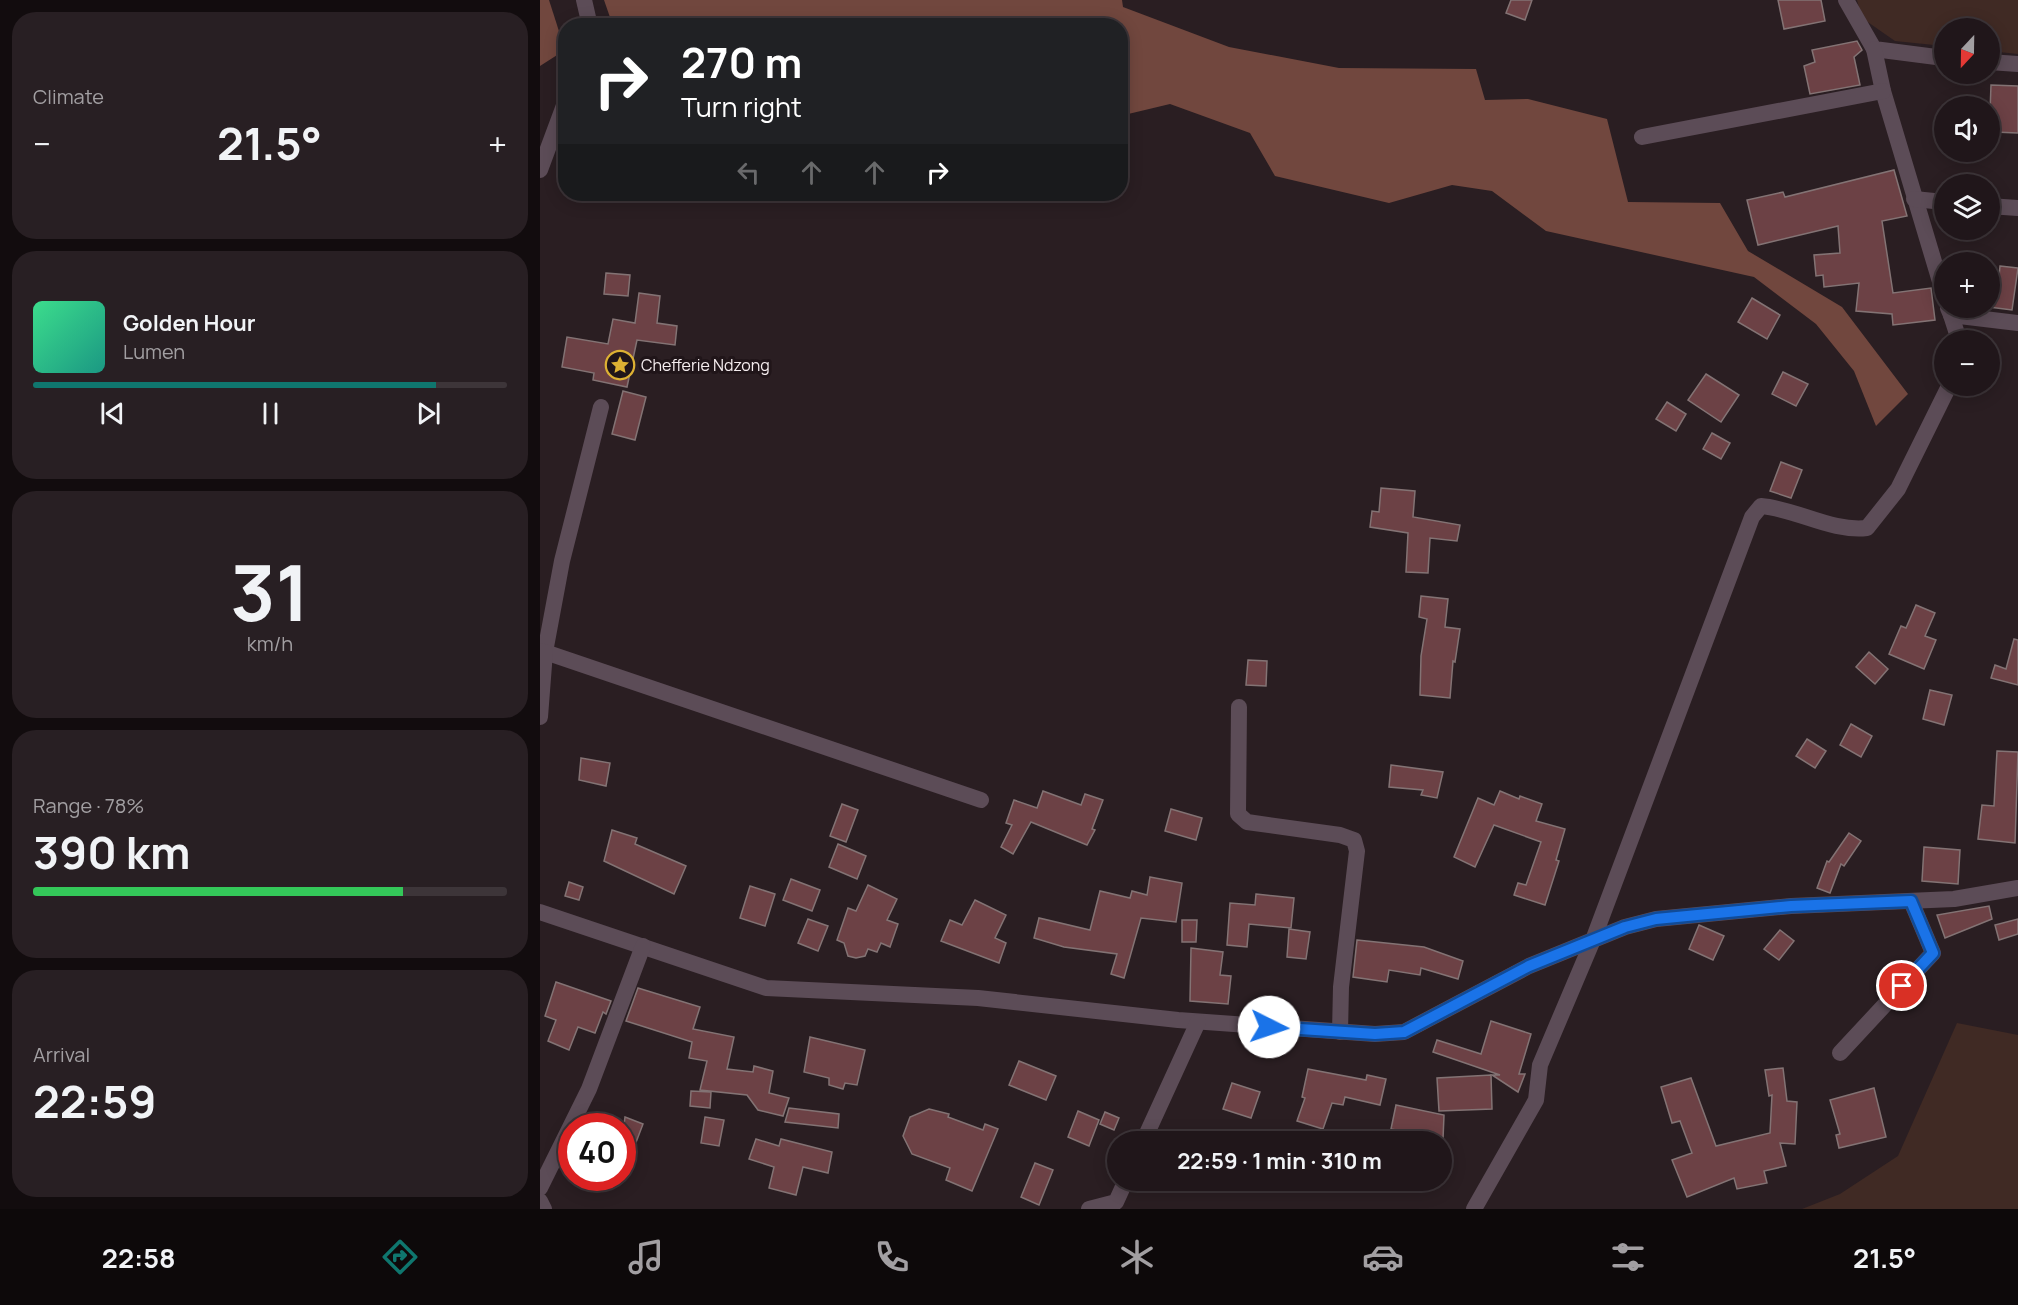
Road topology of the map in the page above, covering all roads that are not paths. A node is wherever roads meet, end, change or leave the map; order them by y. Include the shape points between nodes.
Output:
1 (584, 0) edge
2 (1846, 0) edge
3 (588, 18) edge
4 (1874, 49) junction
5 (1934, 57) edge
6 (2000, 63) edge
7 (2018, 64) edge
8 (1883, 91) junction
9 (558, 122) edge
10 (1642, 137) dead end
11 (540, 170) edge
12 (1914, 199) junction
13 (1934, 201) edge
14 (2000, 207) edge
15 (2018, 208) edge
16 (1934, 263) edge
17 (1989, 318) edge
18 (2018, 323) edge
19 (1944, 396) edge
20 (601, 407) dead end
21 (542, 652) edge
22 (1239, 707) dead end
23 (540, 717) edge
24 (981, 800) dead end
25 (2018, 888) edge
26 (1911, 901) junction
27 (540, 912) edge
28 (1593, 940) junction
29 (643, 946) junction
30 (1198, 1022) junction
31 (1340, 1032) junction
32 (1840, 1053) dead end
33 (1148, 1131) edge
34 (540, 1188) edge
35 (1121, 1191) edge
36 (540, 1201) edge
37 (544, 1209) edge
38 (1089, 1209) edge
39 (1474, 1209) edge

1 - 3 street
2 - 4 street
4 - 5 street
4 - 8 street
6 - 7 street
8 - 10 street
8 - 12 street
9 - 11 street
12 - 13 street
12 - 16 street
14 - 15 street
17 - 18 street
19 - 28 street via 1898,489 1867,528 1851,530 1778,507 1761,506 1752,517
20 - 21 street
21 - 23 street
21 - 24 street
22 - 31 street via 1238,814 1247,822 1354,840 1357,851 1344,954
25 - 26 street via 1954,899
26 - 28 street via 1791,906 1656,919
26 - 32 street via 1933,953
27 - 29 street
28 - 31 street via 1529,966 1404,1032
28 - 39 street via 1540,1065 1536,1100
29 - 30 street via 766,988 978,998
29 - 34 street via 589,1089
30 - 31 street
30 - 33 street
35 - 38 street via 1116,1202
36 - 37 street

